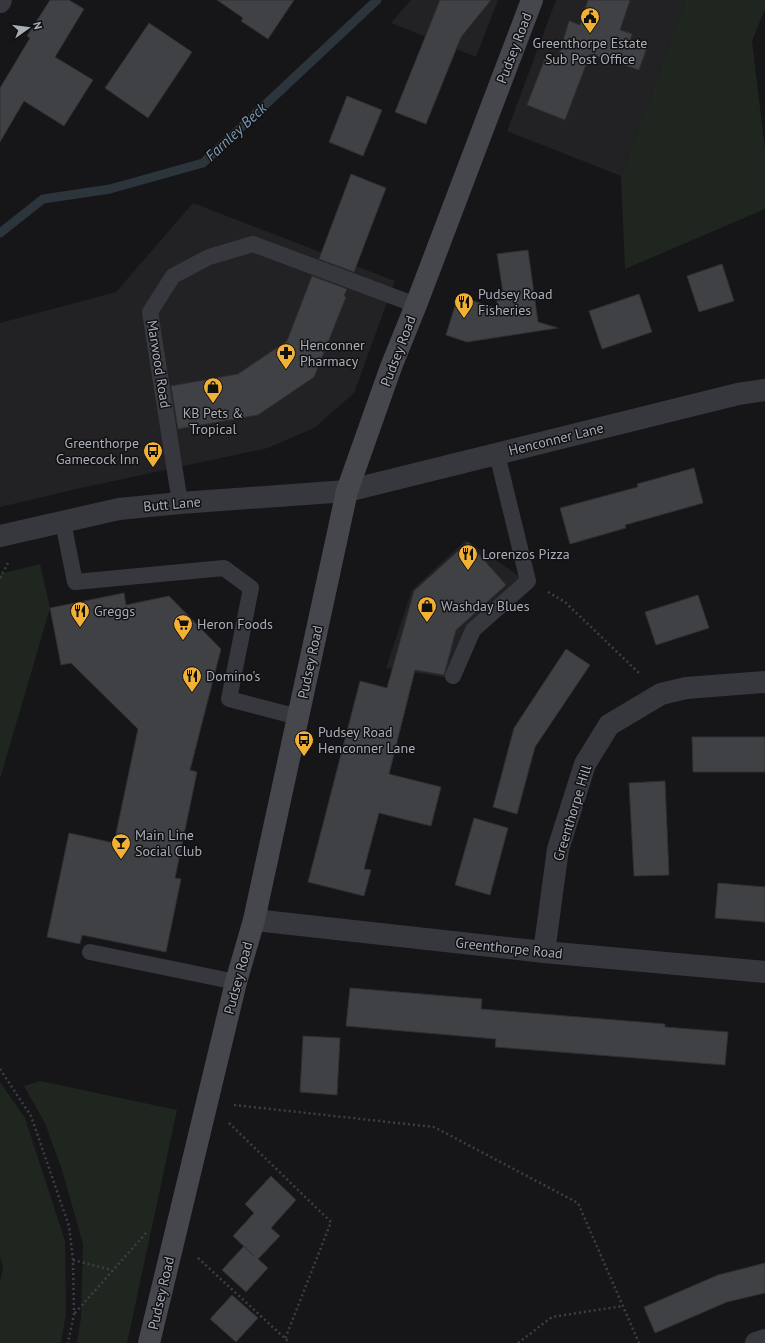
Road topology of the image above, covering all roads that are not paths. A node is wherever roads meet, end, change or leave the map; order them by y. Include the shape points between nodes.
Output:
1 (532, 0) edge
2 (416, 305) junction
3 (765, 390) edge
4 (497, 454) junction
5 (347, 491) junction
6 (180, 503) junction
7 (63, 522) junction
8 (0, 536) edge
9 (453, 676) dead end
10 (765, 682) edge
11 (298, 717) junction
12 (254, 920) junction
13 (90, 952) dead end
14 (544, 952) junction
15 (765, 972) edge
16 (236, 982) junction
17 (765, 1340) edge
18 (149, 1343) edge
19 (756, 1343) edge

1 - 2 main road, Pudsey Road
2 - 5 main road, Pudsey Road
2 - 6 lane, Marwood Road via 253,244 209,257 173,276 150,312
3 - 4 street, Henconner Lane via 738,394
4 - 5 street, Henconner Lane
4 - 9 lane via 528,581 473,630
5 - 6 street, Butt Lane
5 - 11 main road, Pudsey Road
6 - 7 street, Butt Lane via 120,509
7 - 8 street, Butt Lane
7 - 11 lane via 75,582 224,568 251,588 229,699
10 - 14 street, Greenthorpe Hill via 686,688 661,694 609,725 585,764 558,849
11 - 12 main road, Pudsey Road
12 - 14 street, Greenthorpe Road
12 - 16 main road, Pudsey Road
13 - 16 lane
14 - 15 street, Greenthorpe Road
16 - 18 main road, Pudsey Road
17 - 19 street

